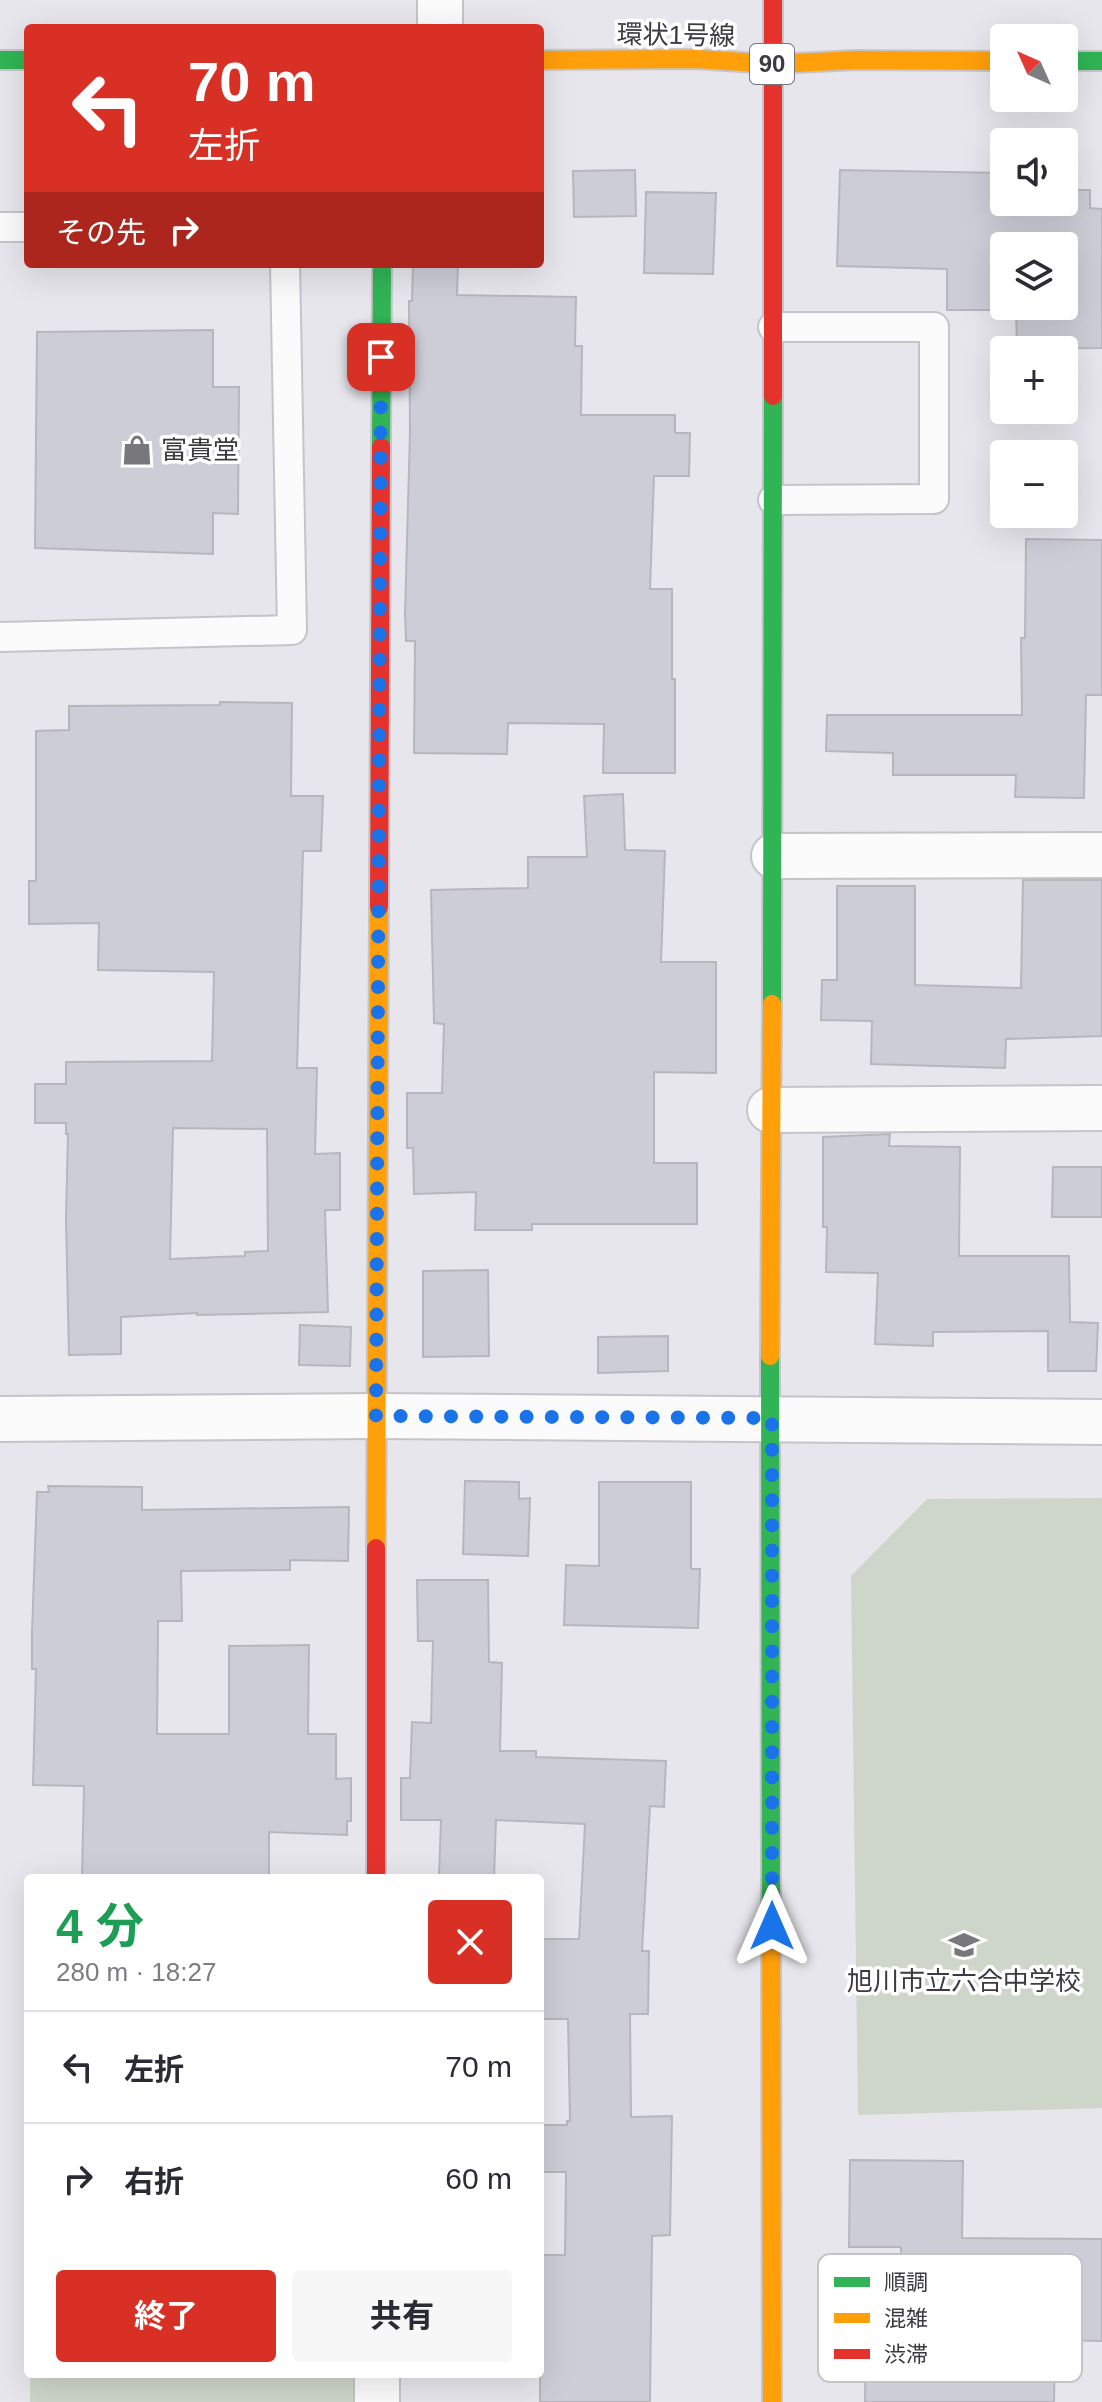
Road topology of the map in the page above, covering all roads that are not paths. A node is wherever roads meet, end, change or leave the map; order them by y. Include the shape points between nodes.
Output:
1 (440, 0) edge
2 (773, 0) edge
3 (440, 24) edge
4 (0, 60) edge
5 (24, 60) edge
6 (544, 60) edge
7 (990, 61) edge
8 (1078, 61) edge
9 (1102, 61) edge
10 (774, 64) junction
11 (0, 227) edge
12 (24, 227) edge
13 (285, 268) edge
14 (382, 268) edge
15 (773, 327) junction
16 (773, 500) junction
17 (0, 637) edge
18 (1102, 855) edge
19 (774, 856) junction
20 (1102, 1108) edge
21 (770, 1110) junction
22 (376, 1416) junction
23 (772, 1418) junction
24 (0, 1419) edge
25 (1102, 1422) edge
26 (376, 1874) edge
27 (377, 2378) edge
28 (377, 2402) edge
29 (772, 2402) edge

1 - 3 street
2 - 10 street
4 - 5 street
6 - 10 street, 環状1号線 / 90
7 - 10 street, 環状1号線 / 90
8 - 9 street
10 - 15 street
11 - 12 lane
13 - 17 lane via 292,630
14 - 22 street
15 - 16 street
15 - 16 lane via 934,327 934,499
16 - 19 street
18 - 19 street
19 - 21 street
20 - 21 street
21 - 23 street
22 - 23 street
22 - 24 street
22 - 26 street
23 - 25 street
23 - 29 street
27 - 28 street

